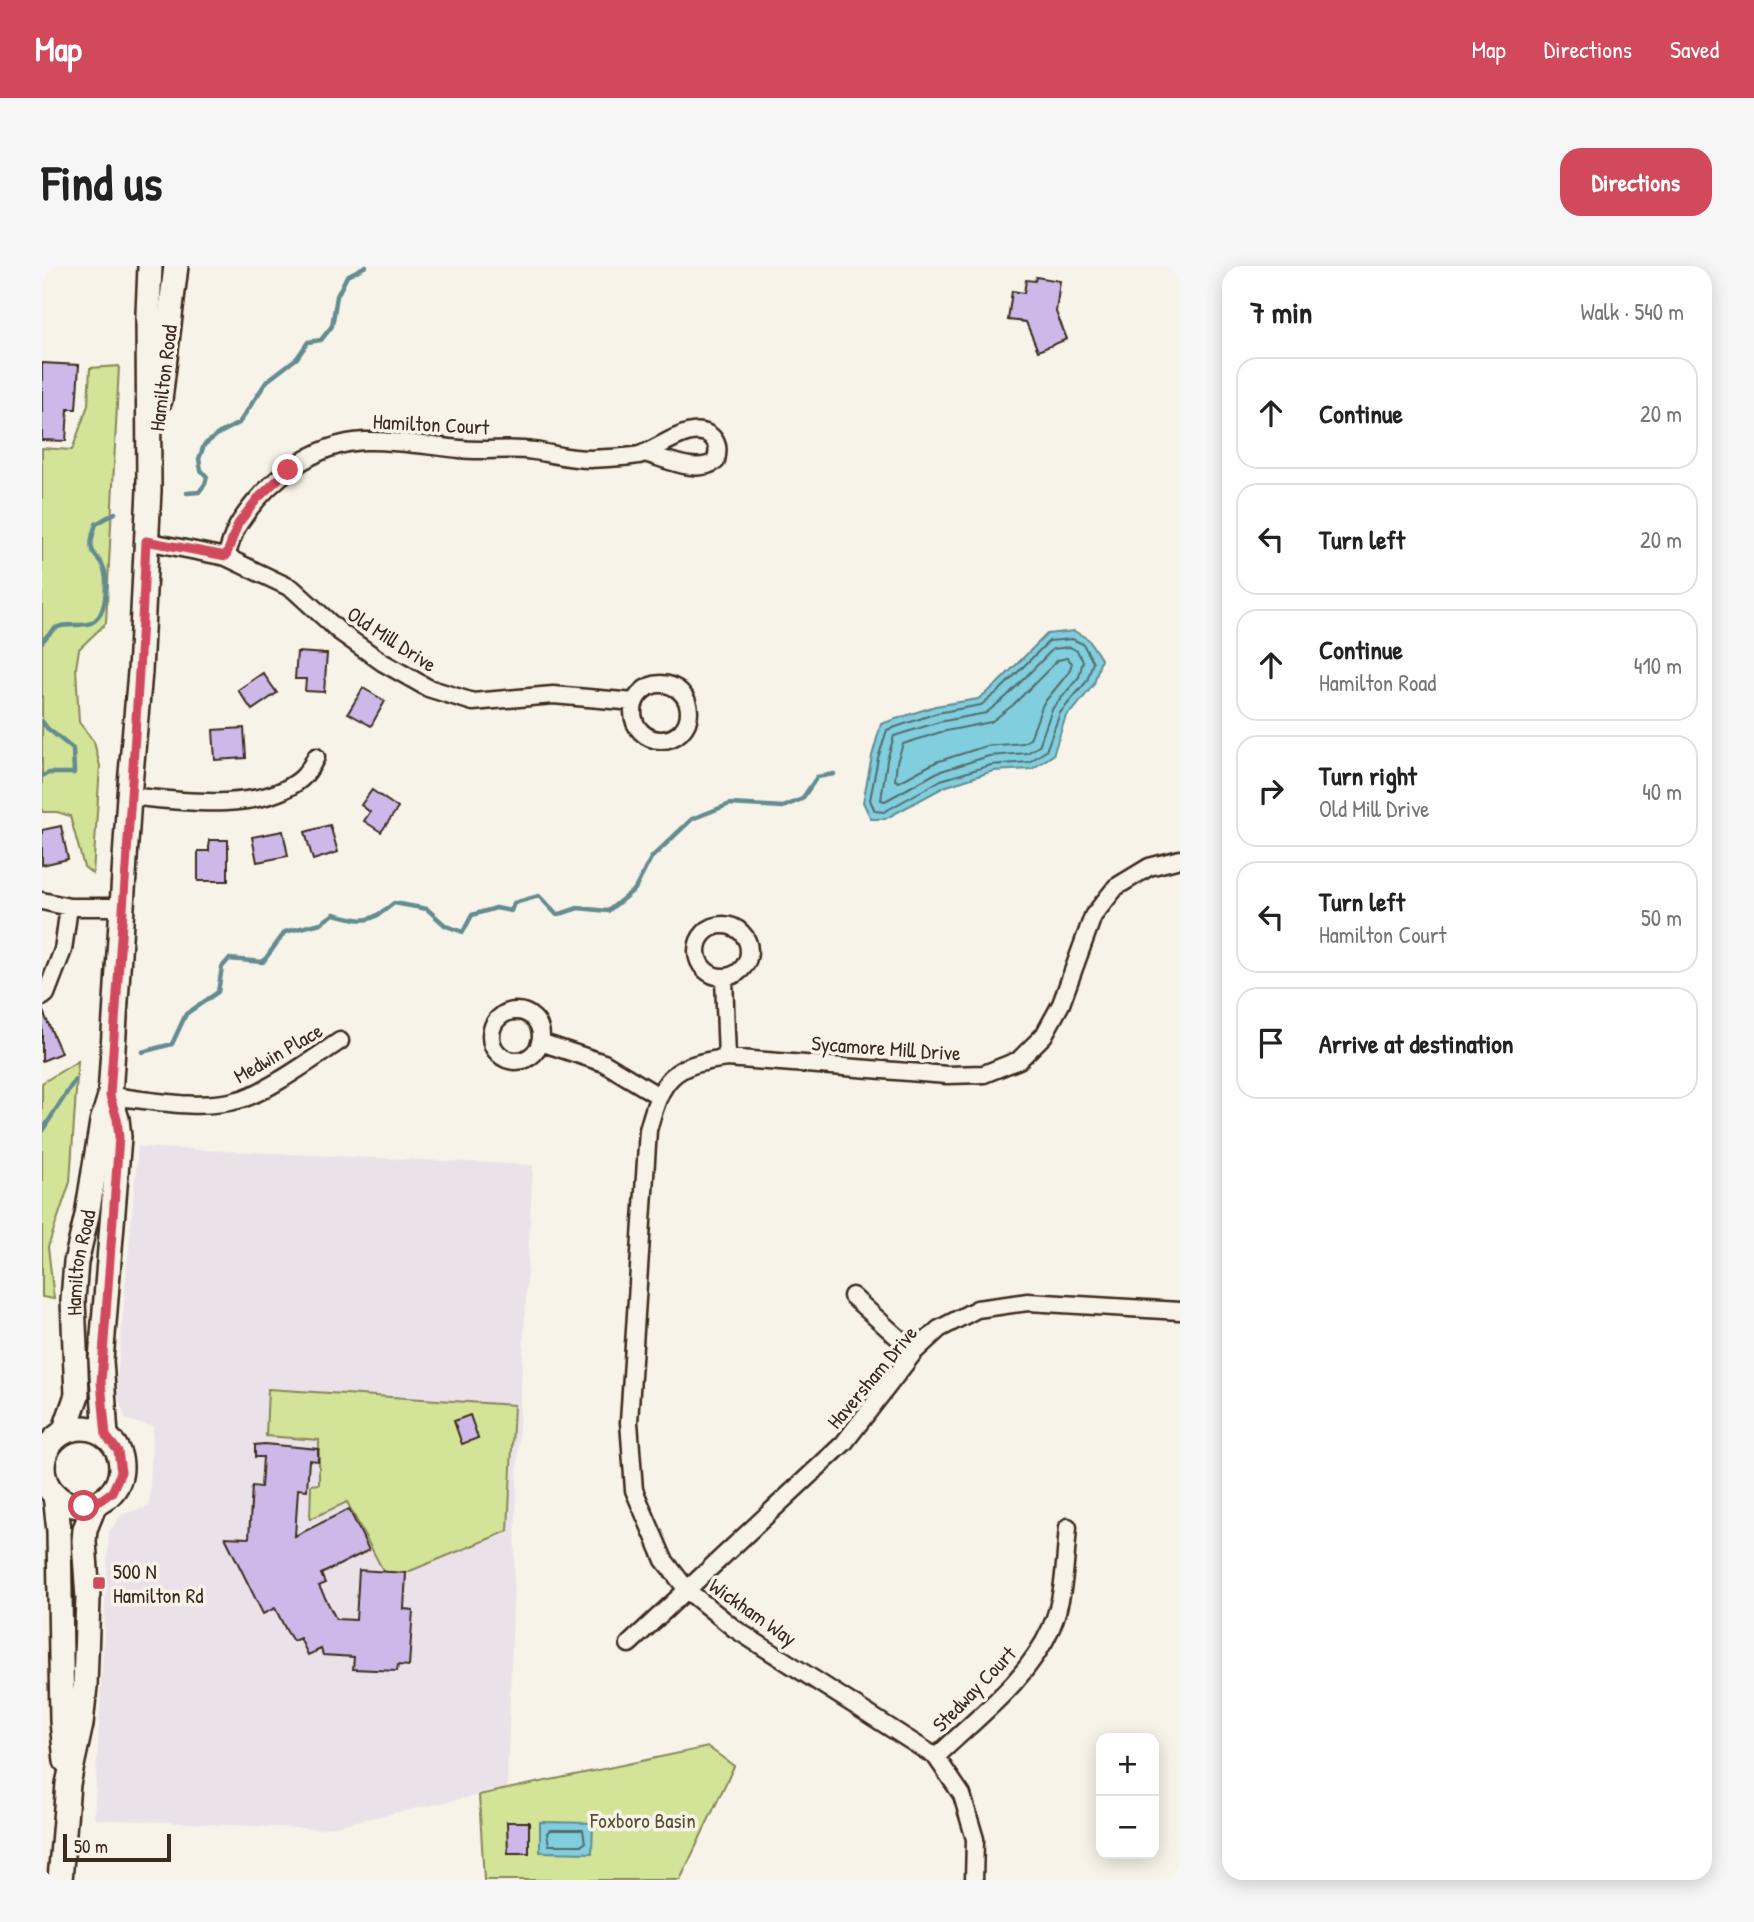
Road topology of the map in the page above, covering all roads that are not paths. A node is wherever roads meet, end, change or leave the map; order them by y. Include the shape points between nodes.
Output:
1 (150, 266) edge
2 (176, 266) edge
3 (644, 453) dead end
4 (149, 490) junction
5 (146, 541) junction
6 (226, 556) junction
7 (635, 702) dead end
8 (316, 757) dead end
9 (129, 796) junction
10 (1180, 859) edge
11 (42, 901) edge
12 (69, 907) junction
13 (122, 907) junction
14 (724, 978) dead end
15 (42, 997) edge
16 (340, 1041) dead end
17 (540, 1042) dead end
18 (727, 1058) junction
19 (110, 1096) junction
20 (657, 1096) junction
21 (852, 1296) dead end
22 (1180, 1311) edge
23 (914, 1352) junction
24 (106, 1436) junction
25 (52, 1440) edge
26 (48, 1487) edge
27 (95, 1504) junction
28 (1068, 1527) dead end
29 (688, 1591) junction
30 (629, 1644) dead end
31 (936, 1757) junction
32 (68, 1784) junction
33 (60, 1880) edge
34 (974, 1880) edge

1 - 4 main road, Hamilton Road
2 - 4 main road, Hamilton Road
3 - 6 street, Hamilton Court via 568,459 536,451 463,450 392,441 361,441 322,450 288,470 257,499 238,524
4 - 5 main road, Hamilton Road
5 - 6 street, Old Mill Drive
5 - 9 main road, Hamilton Road
6 - 7 street, Old Mill Drive via 293,589 340,632 428,688 473,702 553,695
8 - 9 street via 293,786 256,798 204,801
9 - 13 main road, Hamilton Road
10 - 18 street, Sycamore Mill Drive via 1149,867 1116,887 1093,916 1061,1004 1044,1035 1019,1060 984,1074 947,1075
11 - 12 street
12 - 13 street
12 - 15 street via 63,950
13 - 19 main road, Hamilton Road
14 - 18 street
16 - 19 street, Medwin Place via 239,1100 201,1104
17 - 20 street via 604,1063
18 - 20 street, Sycamore Mill Drive via 690,1065
19 - 24 main road, Hamilton Road via 119,1137 101,1360
19 - 25 main road, Hamilton Road via 76,1262 77,1395
20 - 29 street, Wickham Way via 648,1130 629,1422 634,1490 664,1560
21 - 23 street
22 - 23 street, Haversham Drive via 1028,1302 977,1310 939,1329
23 - 29 street, Haversham Drive via 844,1443
24 - 25 main road via 86,1428
24 - 27 main road via 118,1451 121,1472 112,1492
25 - 26 main road via 43,1462
26 - 27 main road via 73,1505
26 - 32 main road via 59,1531 62,1721
27 - 32 main road via 85,1529 85,1686
28 - 31 street, Stedway Court via 1063,1586 1051,1627 1031,1662
29 - 30 street, Haversham Drive
29 - 31 street, Wickham Way via 735,1629
31 - 34 street, Wickham Way via 962,1795 975,1839
32 - 33 main road

